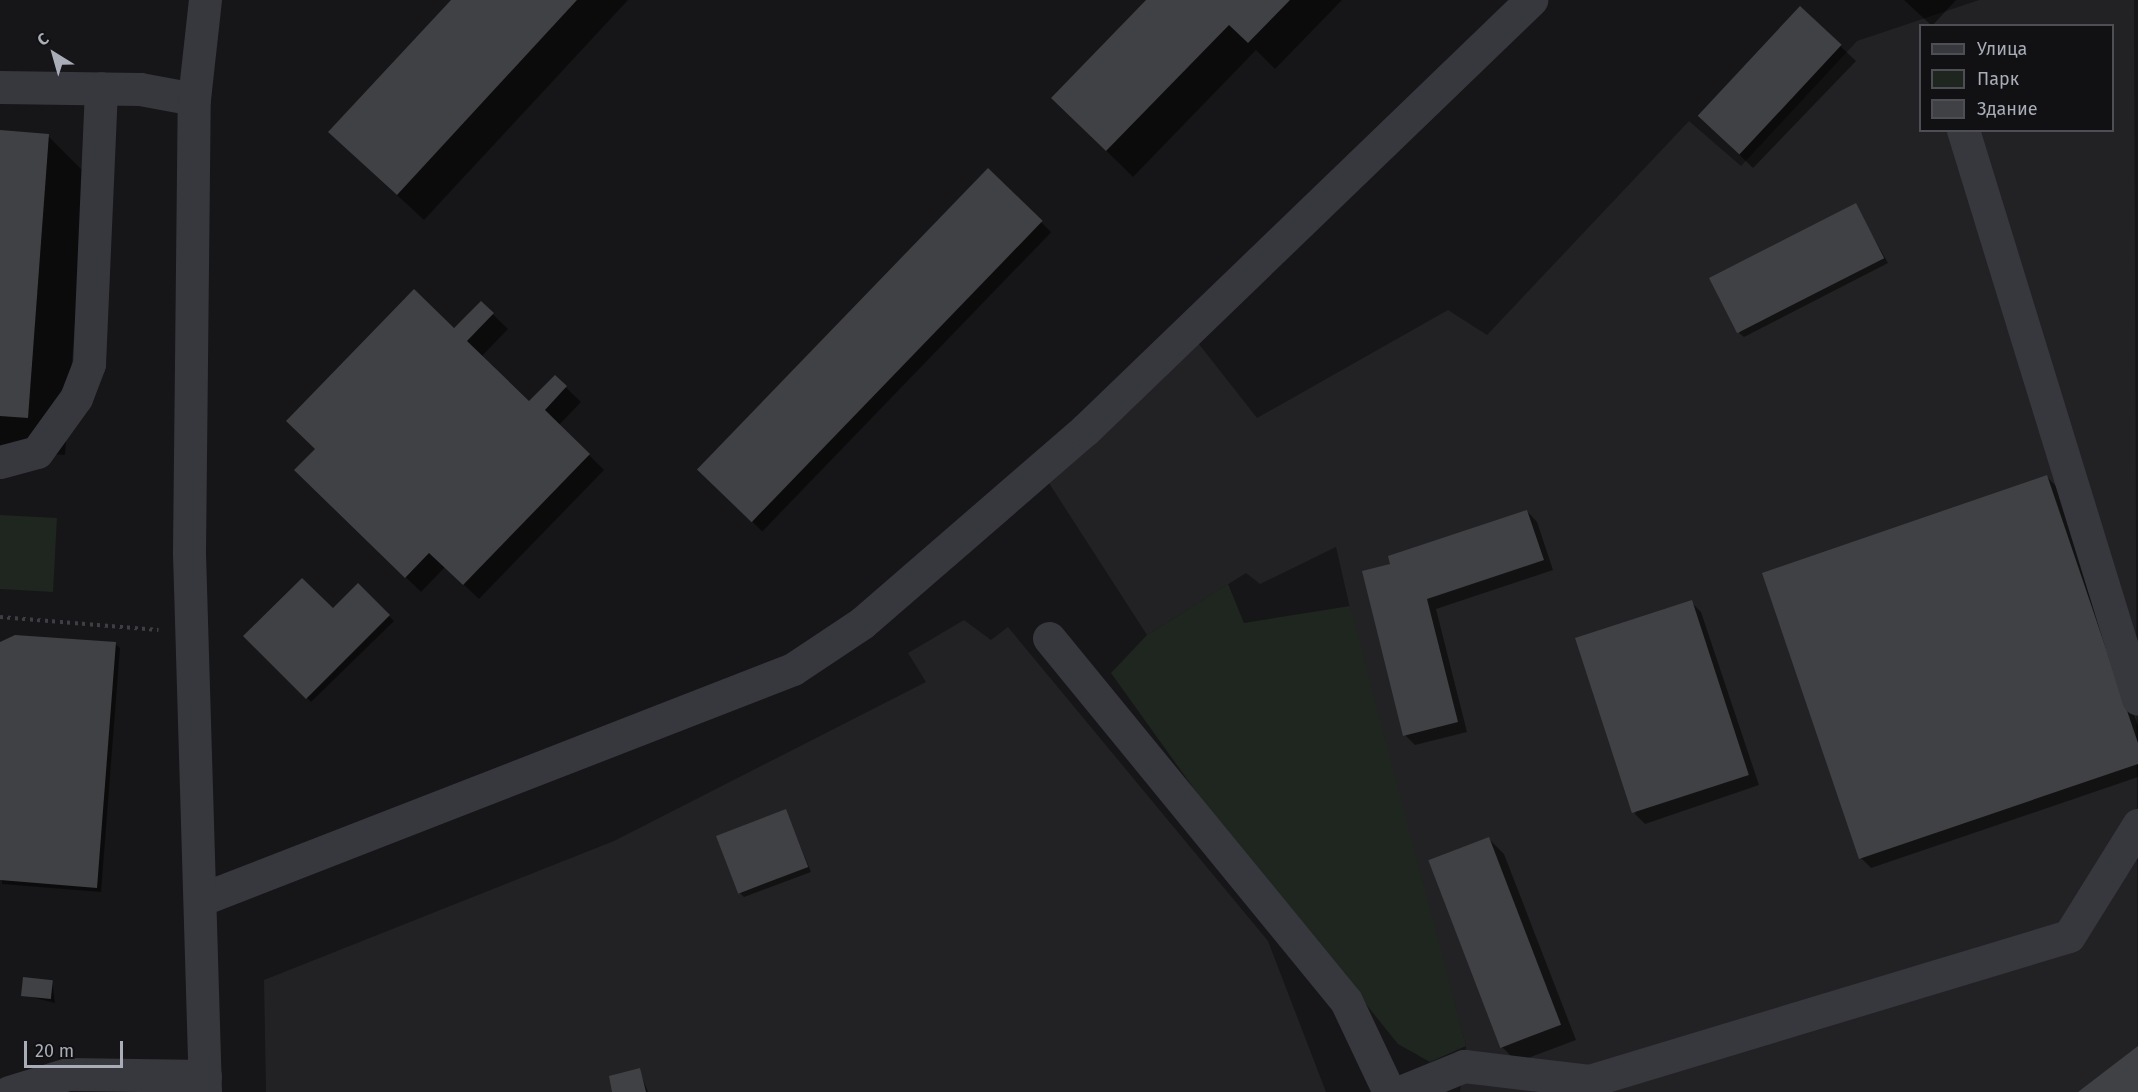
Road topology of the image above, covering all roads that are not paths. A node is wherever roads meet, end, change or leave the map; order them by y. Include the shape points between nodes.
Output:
1 (205, 0) edge
2 (1531, 0) edge
3 (0, 87) edge
4 (101, 88) junction
5 (195, 99) junction
6 (1964, 132) edge
7 (0, 462) edge
8 (1049, 638) dead end
9 (2138, 699) edge
10 (2138, 825) edge
11 (202, 899) junction
12 (205, 1084) edge
13 (9, 1092) edge
14 (1389, 1092) edge
15 (1400, 1092) edge

1 - 5 street
2 - 11 street via 1084,430 843,636 793,669
3 - 4 street
4 - 5 street
4 - 7 street via 89,364 76,398 37,452
5 - 11 street via 192,637
6 - 9 street
8 - 14 street via 1346,1000
10 - 15 street via 2068,936 1589,1081 1464,1066
11 - 12 street
12 - 13 street via 68,1074

